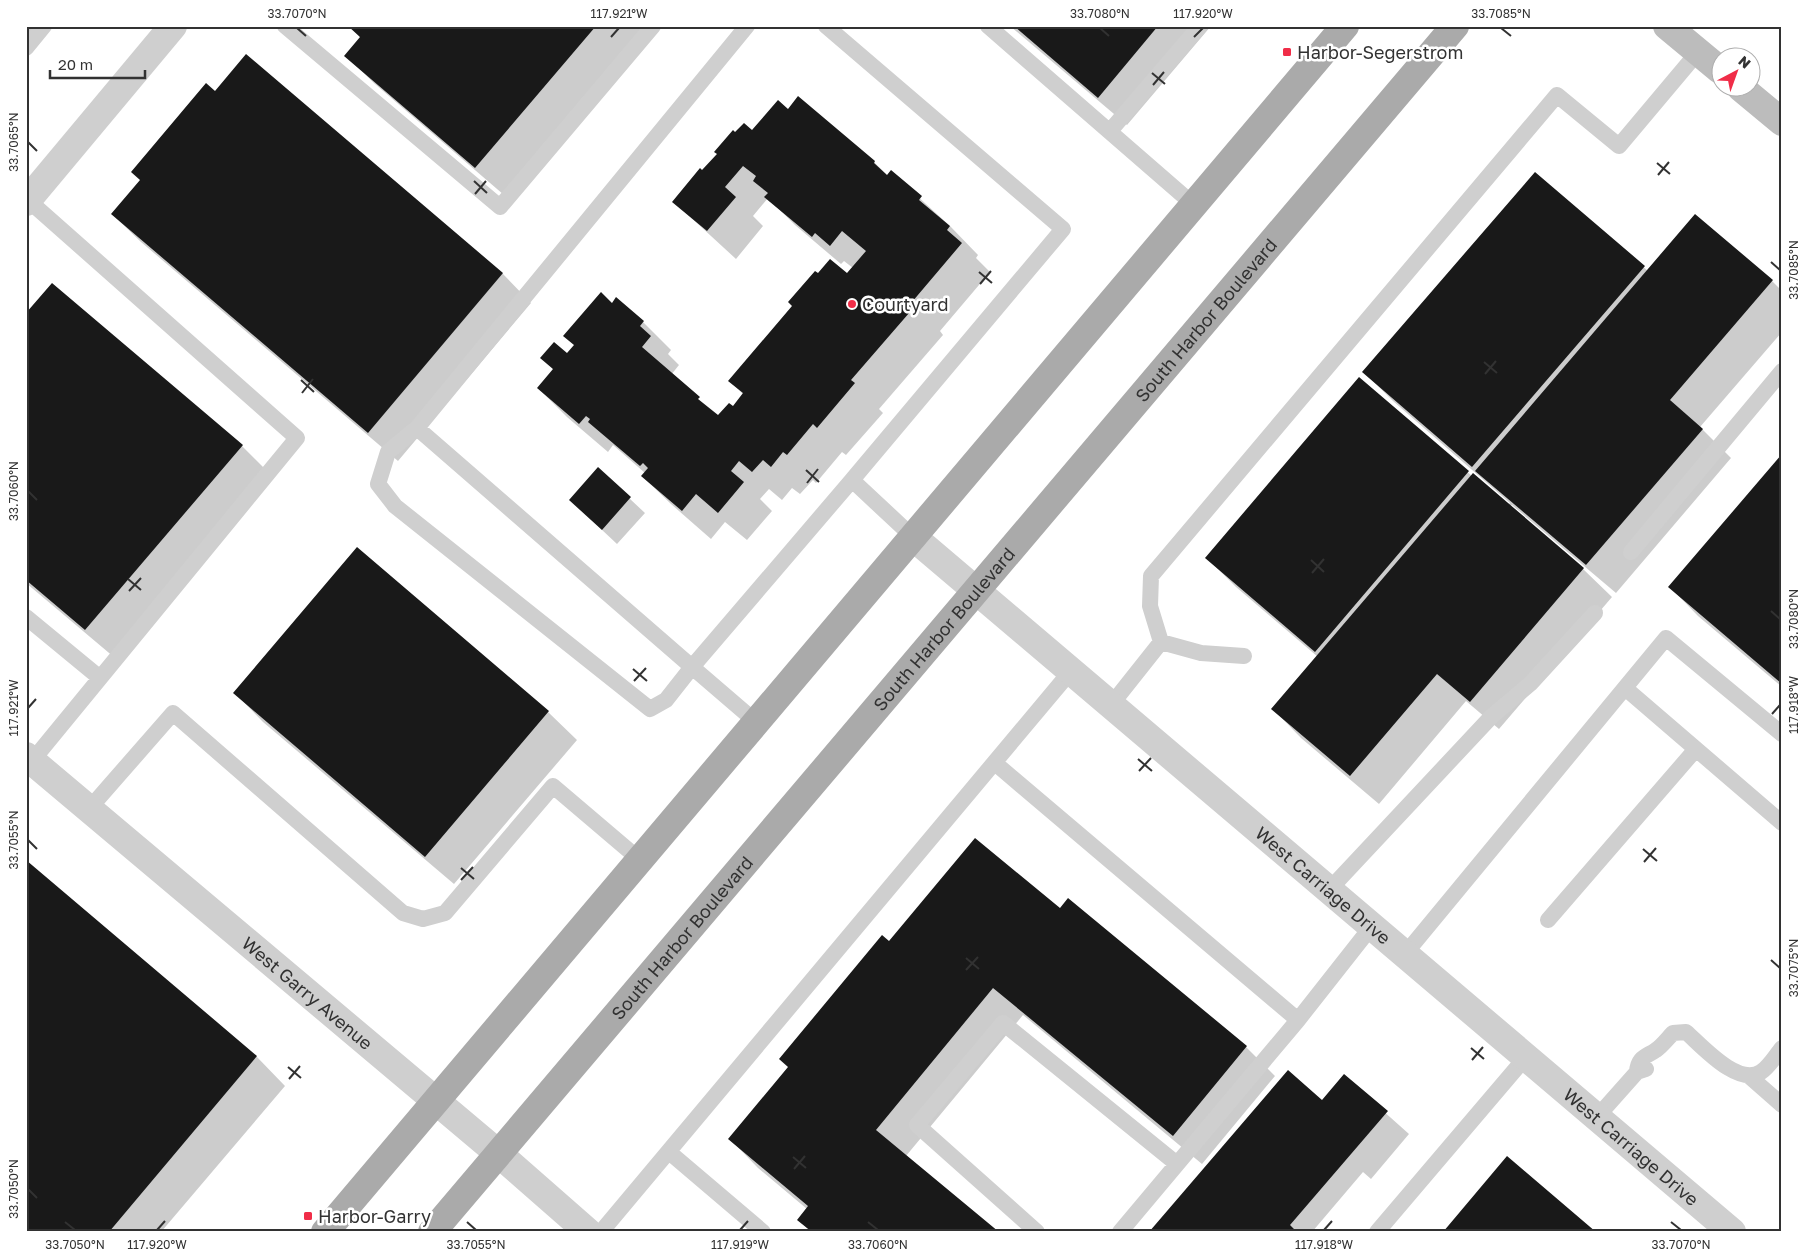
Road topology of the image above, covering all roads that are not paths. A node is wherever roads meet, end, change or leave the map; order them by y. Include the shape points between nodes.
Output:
1 (44, 26) edge
2 (173, 26) edge
3 (653, 26) edge
4 (747, 26) edge
5 (826, 26) edge
6 (988, 26) edge
7 (1200, 26) edge
8 (1345, 26) edge
9 (1456, 26) edge
10 (1667, 26) edge
11 (295, 30) edge
12 (26, 48) edge
13 (1698, 52) junction
14 (1710, 62) edge
15 (1753, 98) edge
16 (1782, 122) edge
17 (1110, 131) junction
18 (27, 201) edge
19 (1194, 205) junction
20 (1782, 371) edge
21 (417, 428) junction
22 (852, 480) junction
23 (913, 537) junction
24 (1631, 552) dead end
25 (976, 591) junction
26 (1595, 613) dead end
27 (26, 617) edge
28 (1161, 642) junction
29 (1244, 656) dead end
30 (692, 667) junction
31 (1071, 671) junction
32 (100, 678) junction
33 (1625, 688) junction
34 (1111, 705) junction
35 (756, 722) junction
36 (1782, 734) edge
37 (1696, 749) junction
38 (29, 758) edge
39 (996, 764) junction
40 (89, 809) junction
41 (1782, 823) edge
42 (640, 860) junction
43 (1329, 890) junction
44 (1548, 920) dead end
45 (1372, 926) junction
46 (1405, 954) junction
47 (1298, 1020) junction
48 (1782, 1048) edge
49 (1526, 1057) junction
50 (1749, 1076) junction
51 (436, 1101) junction
52 (1782, 1105) edge
53 (1597, 1117) junction
54 (669, 1152) junction
55 (498, 1154) junction
56 (1178, 1164) junction
57 (325, 1232) edge
58 (432, 1232) edge
59 (588, 1232) edge
60 (601, 1232) edge
61 (762, 1232) edge
62 (1037, 1232) edge
63 (1120, 1232) edge
64 (1378, 1232) edge
65 (1732, 1232) edge

1 - 12 lane
2 - 18 street
3 - 11 lane via 500,207
4 - 21 lane
5 - 22 lane via 1063,229
6 - 17 lane
7 - 17 lane
8 - 19 main road
9 - 25 main road, South Harbor Boulevard
10 - 13 main road
13 - 14 main road
13 - 28 lane via 1619,146 1557,95 1151,576 1150,606
15 - 16 main road
17 - 19 lane
18 - 32 lane via 297,438
19 - 23 main road
20 - 24 lane
21 - 30 lane
21 - 30 lane via 388,452 378,484 395,506 650,709 666,700
22 - 23 lane
22 - 30 lane
23 - 25 street, West Carriage Drive
23 - 35 main road
25 - 31 street, West Carriage Drive
25 - 55 main road, South Harbor Boulevard
26 - 43 lane via 1530,684 1478,730
27 - 32 lane
28 - 29 lane via 1200,653
28 - 34 lane
30 - 35 lane
31 - 34 street, West Carriage Drive
31 - 39 lane
32 - 38 lane
33 - 36 lane via 1666,638
33 - 37 lane
33 - 46 lane
34 - 43 street, West Carriage Drive
35 - 42 main road
37 - 41 lane
37 - 44 lane
38 - 40 street, West Garry Avenue
39 - 47 lane
39 - 54 lane
40 - 42 lane via 172,713 403,913 423,919 445,914 553,786
40 - 51 street, West Garry Avenue
42 - 51 main road
43 - 45 street, West Carriage Drive
45 - 46 street, West Carriage Drive
45 - 47 lane
46 - 49 street, West Carriage Drive
47 - 56 lane
48 - 50 lane via 1761,1072
49 - 53 street, West Carriage Drive
49 - 64 lane
50 - 52 lane
50 - 53 lane via 1726,1068 1686,1032 1673,1033 1655,1051 1654,1060 1645,1071 1637,1072
51 - 55 street, West Garry Avenue
51 - 57 main road
53 - 65 street, West Carriage Drive
54 - 60 lane
54 - 61 lane
55 - 58 main road, South Harbor Boulevard
55 - 59 street, West Garry Avenue
56 - 62 lane via 1003,1023 917,1126
56 - 63 lane

